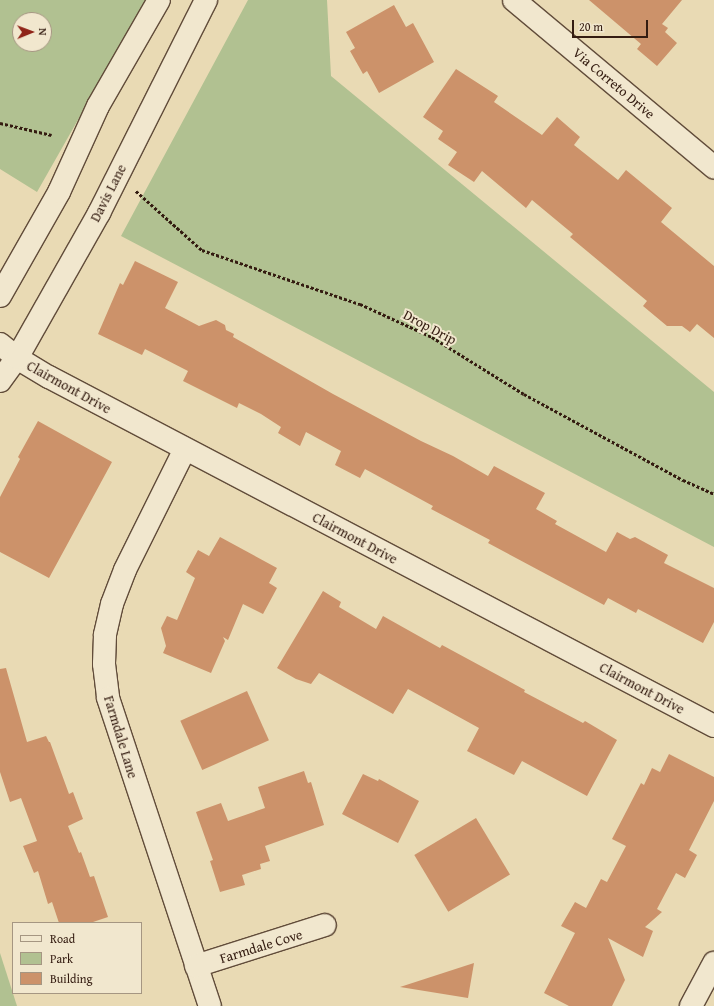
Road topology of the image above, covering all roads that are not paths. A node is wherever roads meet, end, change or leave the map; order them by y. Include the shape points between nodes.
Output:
1 (159, 0) edge
2 (206, 0) edge
3 (514, 0) edge
4 (714, 166) edge
5 (0, 296) edge
6 (0, 344) edge
7 (17, 358) junction
8 (0, 381) edge
9 (185, 449) junction
10 (714, 726) edge
11 (326, 925) dead end
12 (714, 963) edge
13 (196, 966) junction
14 (210, 1006) edge
15 (691, 1006) edge

1 - 5 street via 98,106 59,192
2 - 7 street, Davis Lane via 99,213
3 - 4 street, Via Correto Drive
6 - 7 street, Clairmont Drive
7 - 8 street, Davis Lane
7 - 9 street, Clairmont Drive
9 - 10 street, Clairmont Drive
9 - 13 street, Farmdale Lane via 125,570 112,604 105,635 104,664 108,698
11 - 13 street, Farmdale Cove
12 - 15 street
13 - 14 street, Farmdale Lane

